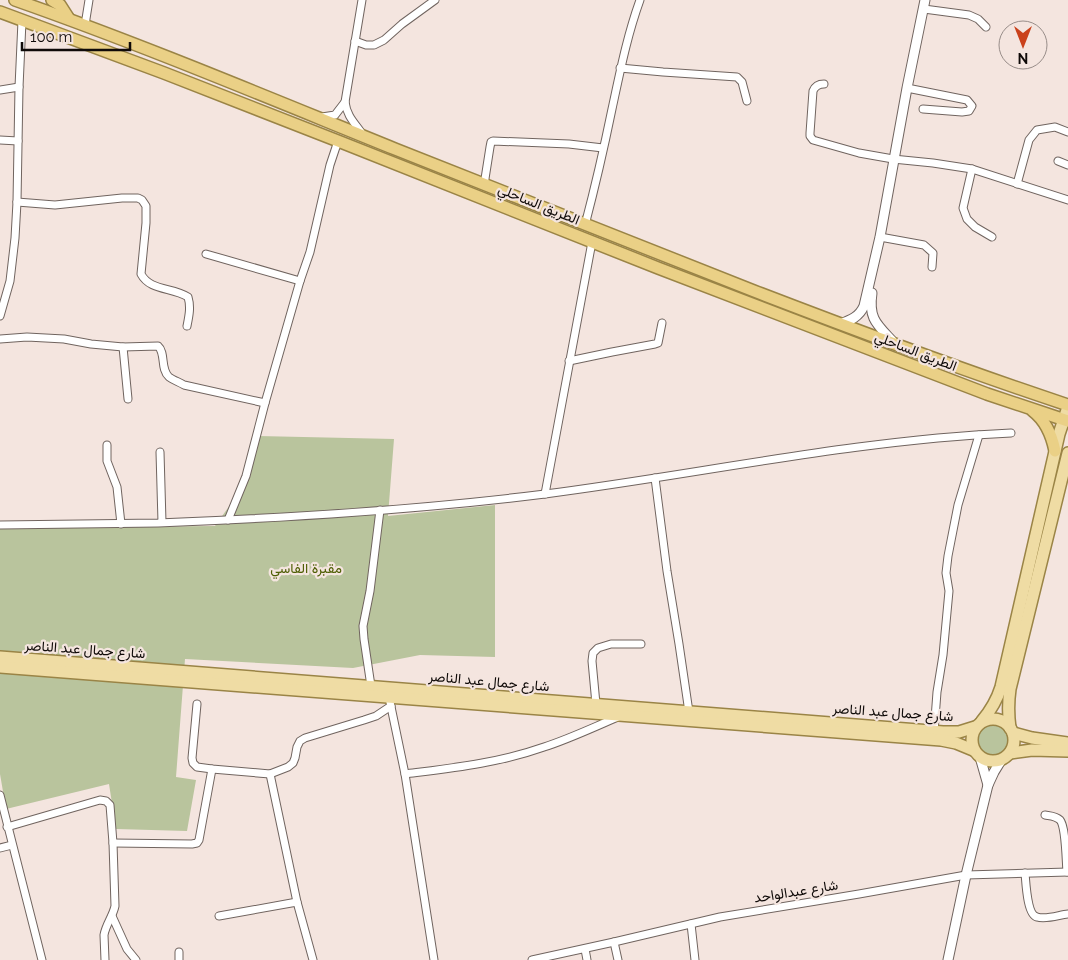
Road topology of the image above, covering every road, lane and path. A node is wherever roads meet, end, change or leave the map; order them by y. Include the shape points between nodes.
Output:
1 (15, 0) edge
2 (52, 0) edge
3 (89, 0) edge
4 (362, 0) edge
5 (435, 0) edge
6 (640, 0) edge
7 (924, 4) edge
8 (0, 12) edge
9 (69, 19) junction
10 (22, 21) junction
11 (84, 25) junction
12 (986, 27) dead end
13 (355, 41) junction
14 (620, 68) junction
15 (824, 84) dead end
16 (19, 87) junction
17 (907, 88) junction
18 (0, 90) edge
19 (747, 101) dead end
20 (345, 102) junction
21 (923, 109) dead end
22 (319, 117) junction
23 (1068, 132) edge
24 (364, 136) junction
25 (0, 140) edge
26 (18, 141) junction
27 (338, 141) junction
28 (603, 148) junction
29 (893, 159) junction
30 (1058, 161) dead end
31 (1068, 165) edge
32 (972, 169) junction
33 (1017, 184) junction
34 (484, 185) junction
35 (1068, 200) edge
36 (17, 202) junction
37 (585, 225) junction
38 (992, 236) dead end
39 (880, 237) junction
40 (592, 242) junction
41 (206, 254) dead end
42 (875, 260) junction
43 (932, 267) dead end
44 (694, 268) junction
45 (690, 280) junction
46 (300, 281) junction
47 (0, 316) edge
48 (662, 323) dead end
49 (840, 324) junction
50 (186, 326) dead end
51 (0, 338) edge
52 (896, 344) junction
53 (123, 347) junction
54 (569, 362) junction
55 (128, 399) dead end
56 (265, 403) junction
57 (1068, 406) edge
58 (1030, 408) junction
59 (1066, 420) edge
60 (1011, 433) dead end
61 (979, 435) junction
62 (107, 446) dead end
63 (1056, 451) junction
64 (160, 452) dead end
65 (1068, 453) edge
66 (656, 478) junction
67 (545, 494) junction
68 (380, 510) junction
69 (228, 520) junction
70 (162, 522) junction
71 (121, 524) junction
72 (0, 526) edge
73 (641, 644) dead end
74 (0, 657) edge
75 (0, 667) edge
76 (371, 686) junction
77 (390, 702) junction
78 (197, 704) dead end
79 (596, 704) junction
80 (689, 712) junction
81 (621, 716) junction
82 (979, 724) junction
83 (1012, 730) junction
84 (934, 732) junction
85 (1068, 743) edge
86 (1068, 751) edge
87 (976, 753) junction
88 (1006, 756) junction
89 (212, 769) junction
90 (270, 774) junction
91 (405, 774) junction
92 (988, 785) junction
93 (0, 796) edge
94 (1045, 815) dead end
95 (8, 827) junction
96 (113, 843) junction
97 (12, 845) junction
98 (0, 848) edge
99 (1068, 872) edge
100 (966, 874) junction
101 (1025, 874) junction
102 (296, 902) junction
103 (1068, 914) edge
104 (112, 916) junction
105 (219, 916) dead end
106 (691, 924) junction
107 (614, 942) junction
108 (585, 949) junction
109 (42, 960) edge
110 (105, 960) edge
111 (136, 960) edge
112 (313, 960) edge
113 (434, 960) edge
114 (532, 960) edge
115 (587, 960) edge
116 (618, 960) edge
117 (694, 960) edge
118 (948, 960) edge

1 - 9 highway, الطريق الساحلي
2 - 9 highway via 60,5
3 - 11 street
4 - 13 street
5 - 13 street via 384,40 374,45
6 - 14 street
7 - 12 street via 969,15
7 - 17 street
8 - 10 highway, الطريق الساحلي
9 - 11 highway, الطريق الساحلي
10 - 16 street
10 - 27 highway, الطريق الساحلي
11 - 22 highway, الطريق الساحلي
13 - 20 street
14 - 19 street via 737,77 742,82
14 - 28 street
15 - 29 street via 819,84 813,91 810,133 813,140
16 - 18 street
16 - 26 street
17 - 21 street via 967,100 972,106 969,111 962,112
17 - 29 street
20 - 22 street via 335,115
20 - 24 street via 346,111
22 - 24 highway, الطريق الساحلي
23 - 33 street via 1055,127 1037,130 1030,140
24 - 34 highway, الطريق الساحلي
25 - 26 street
26 - 36 street
27 - 40 highway, الطريق الساحلي
27 - 46 street
28 - 34 street via 493,141
28 - 37 street
29 - 32 street
29 - 39 street
30 - 31 street
32 - 33 street
32 - 38 street via 963,208 975,227
33 - 35 street
34 - 37 highway, الطريق الساحلي
36 - 47 street via 10,281
36 - 50 street via 55,205 122,198 142,200 146,206 146,223 141,274 150,285 188,297 190,310
37 - 44 highway, الطريق الساحلي
39 - 42 street
39 - 43 street via 924,245 932,253
40 - 45 highway, الطريق الساحلي
40 - 54 street
41 - 46 street
42 - 49 street via 861,313
42 - 52 street via 872,315
44 - 45 highway
44 - 49 highway, الطريق الساحلي
45 - 58 highway, الطريق الساحلي
46 - 56 street
48 - 54 street via 658,343
49 - 52 highway, الطريق الساحلي
51 - 53 street via 64,339
52 - 57 highway, الطريق الساحلي
53 - 55 street
53 - 56 street via 158,346 162,350 166,374 184,385
54 - 67 street
56 - 69 street via 246,476
57 - 59 main road
58 - 59 highway, الطريق الساحلي
58 - 63 highway via 1048,430
59 - 63 main road
60 - 61 street
61 - 66 street via 824,452
61 - 84 street via 958,505 948,556 944,656
62 - 71 street via 107,461 117,487
63 - 65 main road via 1062,448
63 - 82 main road via 1001,687 990,712
64 - 70 street
65 - 83 main road via 1010,689 1008,709
66 - 67 street
66 - 80 street
67 - 68 street
68 - 69 street
68 - 76 street via 363,626
69 - 70 street
70 - 71 street
71 - 72 street
73 - 79 street via 611,644 593,653
74 - 76 main road, شارع جمال عبد الناصر
75 - 77 main road, شارع جمال عبد الناصر
76 - 79 main road, شارع جمال عبد الناصر
77 - 81 main road, شارع جمال عبد الناصر
77 - 90 street via 376,716 305,738 297,747 293,764
77 - 91 street
78 - 89 street via 193,763 197,767
79 - 80 main road, شارع جمال عبد الناصر
80 - 84 main road, شارع جمال عبد الناصر
81 - 87 main road, شارع جمال عبد الناصر via 941,740
81 - 91 street via 545,747 511,757 460,768
82 - 83 main road via 998,719
82 - 84 main road, شارع جمال عبد الناصر via 959,732
82 - 87 main road via 971,742
83 - 85 main road via 1032,738
83 - 88 main road via 1013,747
86 - 88 main road via 1032,750
87 - 88 main road via 987,761
87 - 92 street
88 - 92 street
89 - 90 street
89 - 96 street via 197,843
90 - 102 street
91 - 113 street
92 - 100 street
93 - 95 street
94 - 99 street via 1062,822
95 - 96 street via 100,800 110,805
95 - 97 street
96 - 104 street via 115,906
97 - 98 street
97 - 109 street
99 - 101 street, شارع عبدالواحد
100 - 101 street, شارع عبدالواحد
100 - 106 street, شارع عبدالواحد
100 - 118 street
101 - 103 street via 1030,908 1035,917
102 - 105 street
102 - 112 street
104 - 110 street via 104,934
104 - 111 street via 127,949
106 - 107 street, شارع عبدالواحد
106 - 117 street
107 - 108 street, شارع عبدالواحد
107 - 116 street
108 - 114 street, شارع عبدالواحد
108 - 115 street

